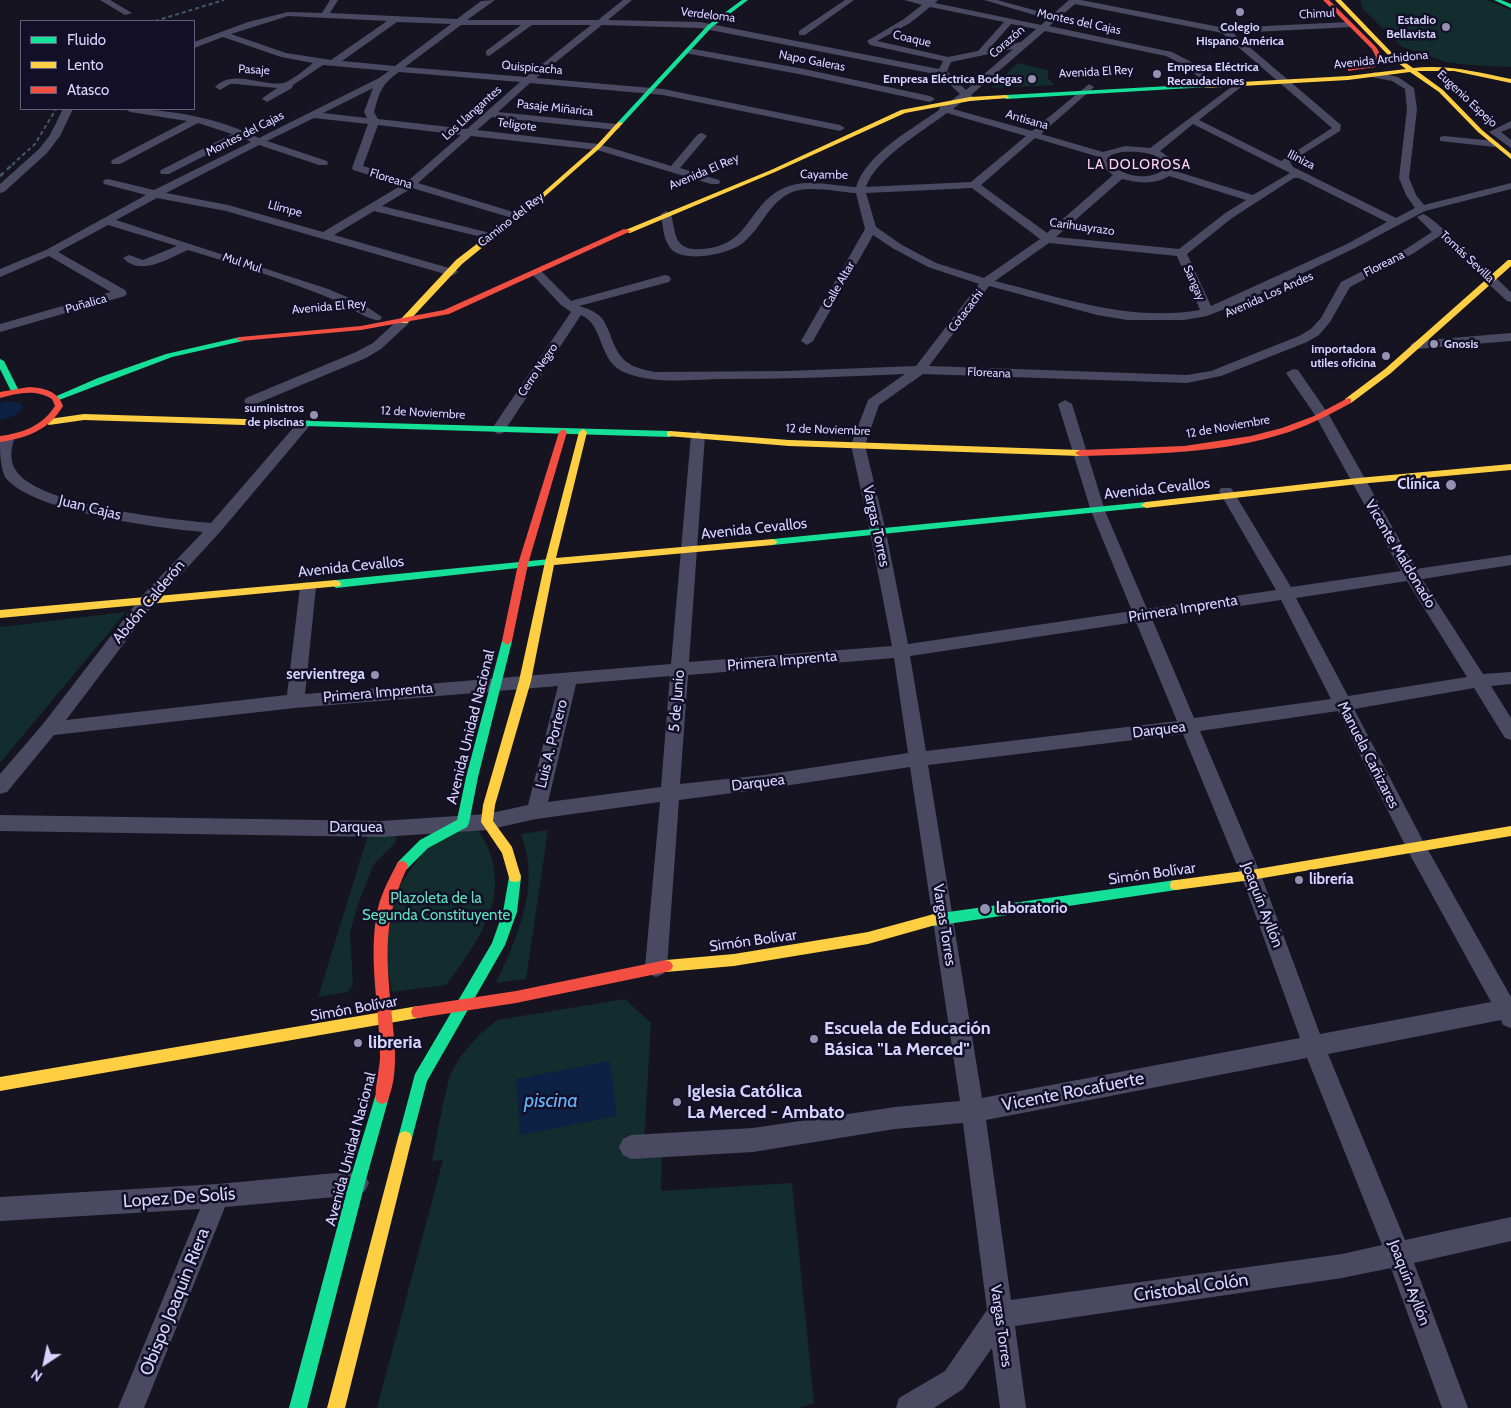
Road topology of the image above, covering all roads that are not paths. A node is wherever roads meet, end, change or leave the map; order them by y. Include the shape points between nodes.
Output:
1 (104, 0) edge
2 (334, 0) edge
3 (491, 0) edge
4 (628, 0) edge
5 (745, 0) edge
6 (850, 0) edge
7 (908, 0) edge
8 (988, 0) edge
9 (1074, 0) edge
10 (1326, 0) edge
11 (1338, 0) edge
12 (1348, 0) edge
13 (1497, 0) edge
14 (932, 2) edge
15 (1511, 6) edge
16 (128, 13) dead end
17 (324, 15) junction
18 (1055, 18) junction
19 (394, 20) junction
20 (1009, 21) junction
21 (460, 22) junction
22 (529, 23) junction
23 (600, 24) junction
24 (1349, 24) junction
25 (710, 26) junction
26 (1044, 26) junction
27 (1225, 31) junction
28 (802, 33) dead end
29 (222, 34) junction
30 (195, 45) edge
31 (1022, 45) junction
32 (688, 51) junction
33 (982, 52) junction
34 (489, 53) dead end
35 (1400, 55) junction
36 (948, 60) junction
37 (321, 62) junction
38 (333, 63) junction
39 (476, 64) dead end
40 (396, 69) junction
41 (943, 73) junction
42 (1375, 74) junction
43 (1511, 74) edge
44 (464, 75) junction
45 (1280, 79) junction
46 (382, 80) junction
47 (527, 80) junction
48 (1207, 81) junction
49 (1511, 81) edge
50 (1238, 85) junction
51 (289, 86) junction
52 (220, 87) dead end
53 (1086, 89) junction
54 (650, 90) junction
55 (967, 96) junction
56 (930, 99) junction
57 (267, 100) dead end
58 (954, 101) junction
59 (944, 109) junction
60 (68, 110) edge
61 (136, 110) edge
62 (312, 114) junction
63 (490, 114) junction
64 (197, 120) junction
65 (1194, 121) junction
66 (374, 122) junction
67 (1511, 124) edge
68 (616, 127) junction
69 (840, 128) junction
70 (470, 132) junction
71 (241, 133) junction
72 (1036, 135) junction
73 (702, 136) dead end
74 (1444, 139) dead end
75 (1494, 139) junction
76 (259, 142) junction
77 (801, 145) dead end
78 (1511, 145) edge
79 (598, 147) junction
80 (1152, 152) junction
81 (1104, 155) junction
82 (1511, 157) edge
83 (116, 162) dead end
84 (323, 163) dead end
85 (1288, 167) junction
86 (673, 170) junction
87 (165, 172) dead end
88 (1169, 172) junction
89 (1301, 174) junction
90 (1120, 175) junction
91 (720, 180) joint
92 (108, 182) dead end
93 (410, 185) junction
94 (974, 185) junction
95 (1511, 186) edge
96 (0, 190) edge
97 (860, 190) junction
98 (1511, 193) edge
99 (155, 194) junction
100 (1254, 200) junction
101 (372, 207) junction
102 (1422, 213) junction
103 (666, 214) junction
104 (516, 216) junction
105 (105, 220) junction
106 (1395, 222) junction
107 (871, 229) junction
108 (1441, 232) junction
109 (325, 235) junction
110 (490, 236) junction
111 (1046, 239) junction
112 (187, 246) junction
113 (50, 252) junction
114 (1181, 253) junction
115 (129, 258) dead end
116 (1511, 262) edge
117 (452, 272) junction
118 (0, 273) edge
119 (537, 273) junction
120 (665, 279) dead end
121 (1490, 279) junction
122 (986, 282) junction
123 (1511, 298) edge
124 (573, 308) junction
125 (414, 309) junction
126 (1207, 312) junction
127 (376, 317) junction
128 (404, 321) junction
129 (0, 328) edge
130 (1511, 338) edge
131 (180, 340) dead end
132 (807, 342) dead end
133 (162, 345) dead end
134 (1416, 345) junction
135 (0, 360) edge
136 (920, 370) junction
137 (1293, 373) dead end
138 (42, 390) junction
139 (16, 391) junction
140 (0, 395) edge
141 (56, 398) junction
142 (251, 401) dead end
143 (1065, 404) dead end
144 (58, 411) junction
145 (1322, 415) junction
146 (84, 417) junction
147 (49, 422) junction
148 (305, 423) junction
149 (498, 430) junction
150 (563, 432) junction
151 (583, 432) junction
152 (698, 435) junction
153 (4, 439) edge
154 (858, 444) junction
155 (1079, 453) junction
156 (1511, 460) edge
157 (1511, 467) edge
158 (1357, 479) junction
159 (1227, 493) junction
160 (1097, 508) junction
161 (877, 527) junction
162 (215, 528) junction
163 (689, 546) junction
164 (554, 550) junction
165 (524, 552) junction
166 (1511, 560) edge
167 (432, 562) dead end
168 (550, 562) junction
169 (524, 564) junction
170 (1413, 576) junction
171 (308, 587) junction
172 (158, 588) junction
173 (1286, 593) junction
174 (147, 601) junction
175 (0, 603) edge
176 (0, 614) edge
177 (1142, 615) junction
178 (901, 651) junction
179 (679, 669) junction
180 (569, 677) junction
181 (1511, 678) edge
182 (525, 681) junction
183 (1478, 681) junction
184 (499, 683) junction
185 (294, 701) junction
186 (1342, 704) junction
187 (1189, 726) junction
188 (49, 729) junction
189 (1511, 732) edge
190 (918, 759) junction
191 (0, 787) edge
192 (670, 793) junction
193 (536, 811) junction
194 (486, 822) junction
195 (0, 823) edge
196 (462, 823) junction
197 (1511, 831) edge
198 (1416, 847) junction
199 (1251, 875) junction
200 (942, 918) junction
201 (656, 967) junction
202 (466, 1004) junction
203 (1510, 1012) edge
204 (386, 1019) junction
205 (1314, 1047) junction
206 (0, 1084) edge
207 (973, 1111) junction
208 (631, 1147) dead end
209 (357, 1183) junction
210 (218, 1196) junction
211 (0, 1209) edge
212 (1511, 1229) edge
213 (1398, 1253) junction
214 (999, 1316) junction
215 (131, 1408) edge
216 (298, 1408) edge
217 (336, 1408) edge
218 (909, 1408) edge
219 (1013, 1408) edge
220 (1455, 1408) edge

1 - 16 street
2 - 17 street
3 - 21 street, Montes del Cajas
4 - 23 street, Los Llangantes
5 - 25 main road, Camino del Rey
6 - 28 street
7 - 14 street, Montes del Cajas
8 - 18 street
9 - 18 street, Corazón
9 - 27 street, Corazón
10 - 24 main road
11 - 75 main road, Eugenio Espejo via 1391,55 1441,91
12 - 35 main road
13 - 15 main road
14 - 20 street, Montes del Cajas
14 - 36 street, Coaque via 871,41
17 - 19 street, Verdeloma
17 - 29 street, Verdeloma via 288,11
18 - 26 street, Corazón
19 - 21 street, Verdeloma
19 - 38 street
20 - 26 street, Montes del Cajas
20 - 33 street
21 - 22 street, Verdeloma
21 - 40 street, Montes del Cajas
22 - 23 street, Verdeloma
22 - 34 street
23 - 25 street, Verdeloma
23 - 47 street, Los Llangantes
24 - 27 street, Chimul
24 - 45 main road, Avenida El Rey via 1374,48 1379,57 1373,66
25 - 32 main road, Camino del Rey
25 - 41 street, Verdeloma
26 - 31 street, Corazón
26 - 48 street, Montes del Cajas via 1179,57 1189,62
27 - 45 street, Corazón
29 - 30 street, Verdeloma
29 - 37 street, Quispicacha via 284,55
31 - 33 street
31 - 55 street, Corazón
32 - 54 main road, Camino del Rey
32 - 56 street, Napo Galeras
33 - 36 street
35 - 43 main road via 1488,73
35 - 45 main road via 1397,62 1363,73
36 - 41 street
37 - 38 street, Quispicacha
37 - 51 street
38 - 40 street, Quispicacha
39 - 44 street
40 - 44 street, Quispicacha
40 - 46 street, Montes del Cajas
41 - 55 street
42 - 45 main road, Avenida Archidona
42 - 49 main road, Avenida Archidona via 1443,68
42 - 102 street, Tomás Sevilla via 1400,81 1409,88 1412,109 1404,178
44 - 47 street, Quispicacha
45 - 48 main road, Avenida El Rey
45 - 50 main road, Avenida El Rey
45 - 85 street via 1337,129 1286,160
46 - 62 street, Montes del Cajas
46 - 66 street, Floreana via 369,112
47 - 54 street, Quispicacha
47 - 63 street, Los Llangantes
48 - 53 main road, Avenida El Rey
50 - 53 main road, Avenida El Rey
50 - 65 street
51 - 52 street, Pasaje via 236,81
51 - 57 street
53 - 55 main road, Avenida El Rey
53 - 72 street
54 - 68 main road, Camino del Rey
54 - 69 street, Quispicacha
55 - 56 main road, Avenida El Rey
55 - 58 main road, Avenida El Rey
56 - 69 main road, Avenida El Rey via 882,111
58 - 59 street
58 - 103 main road, Avenida El Rey via 903,111 773,171
59 - 72 street, Antisana
59 - 97 street via 876,161
60 - 96 street via 55,136 43,151
61 - 64 street
62 - 66 street, Teligote
62 - 76 street, Montes del Cajas
63 - 68 street, Pasaje Miñarica
63 - 70 street, Los Llangantes
64 - 71 street
64 - 83 street
65 - 80 street
65 - 85 street, Iliniza
66 - 70 street, Teligote
66 - 93 street, Floreana via 357,168
67 - 75 street via 1495,130
68 - 79 main road, Camino del Rey
69 - 77 main road, Avenida El Rey
70 - 79 street, Teligote
70 - 93 street, Los Llangantes
71 - 76 street
71 - 87 street
72 - 81 street, Antisana
72 - 94 street
73 - 86 street
74 - 75 street
75 - 78 street
75 - 82 main road, Eugenio Espejo
76 - 84 street
76 - 99 street, Montes del Cajas
79 - 86 street, Teligote
79 - 104 main road, Camino del Rey
80 - 81 street via 1125,149
80 - 88 street via 1170,163
81 - 90 street via 1101,161 1107,169
85 - 89 street, Iliniza
86 - 91 street, Teligote
88 - 90 street via 1148,179
88 - 100 street
89 - 100 street via 1292,176
89 - 106 street, Iliniza
90 - 111 street, Cotacachi
91 - 125 main road, Avenida El Rey via 449,298
92 - 99 street, Llimpe
93 - 101 street, Los Llangantes
93 - 104 street, Floreana
94 - 97 street, Cayambe
94 - 111 street, Carihuayrazo
95 - 102 street, Avenida Los Andes
97 - 103 street, Cayambe via 793,188 780,194 739,241 705,252 678,250
97 - 107 street
98 - 102 street, Avenida Los Andes
99 - 105 street, Montes del Cajas
99 - 109 street, Llimpe via 228,208
100 - 114 street
101 - 109 street, Los Llangantes
101 - 110 street
102 - 106 street, Avenida Los Andes
102 - 108 street, Tomás Sevilla
102 - 122 street, Avenida Los Andes via 1359,253 1234,312 1190,323 1154,324 1093,316 1034,300
103 - 119 main road, Avenida El Rey
104 - 110 main road, Camino del Rey
105 - 112 street, Mul Mul
105 - 113 street, Montes del Cajas
106 - 126 street, Avenida Los Andes
107 - 122 street, Avenida Los Andes via 932,265
107 - 132 street, Calle Altar
108 - 121 street, Tomás Sevilla
108 - 136 street, Floreana via 1345,286 1326,318 1315,332 1304,339 1209,376 1187,379
109 - 117 street, Llimpe
110 - 117 main road, Camino del Rey
111 - 114 street, Carihuayrazo
111 - 122 street, Cotacachi
112 - 115 street via 143,264
112 - 127 street, Mul Mul via 321,291
113 - 118 street, Montes del Cajas
113 - 129 street, Puñalica via 121,293
114 - 126 street, Sangay
116 - 121 main road, 12 de Noviembre
117 - 125 main road, Camino del Rey
119 - 124 street, Floreana
119 - 128 main road, Avenida El Rey via 446,312
120 - 124 street
121 - 123 street, Tomás Sevilla
121 - 134 main road, 12 de Noviembre
122 - 126 street, Avenida Los Andes via 1127,316 1184,316
122 - 136 street, Cotacachi
124 - 136 street, Floreana via 597,320 618,364 655,376
124 - 149 street, Cerro Negro
125 - 127 main road, Avenida El Rey
125 - 128 main road, Camino del Rey
127 - 131 main road, Avenida El Rey via 238,329
128 - 141 main road, Avenida El Rey via 212,344 141,363
128 - 142 street, Camino del Rey via 377,346 361,355
130 - 134 street
133 - 138 main road
134 - 145 main road, 12 de Noviembre via 1370,385
135 - 139 main road
136 - 154 street, Cotacachi via 873,403
137 - 145 street, Vicente Maldonado
138 - 139 main road
138 - 141 main road
139 - 140 main road
141 - 144 main road
143 - 155 street, Joaquín Ayllón
144 - 146 main road, 12 de Noviembre
144 - 147 main road
145 - 155 main road, 12 de Noviembre via 1268,435 1216,446
145 - 158 street, Vicente Maldonado
146 - 147 main road, 12 de Noviembre
146 - 148 main road, 12 de Noviembre
147 - 153 main road via 35,430
148 - 149 main road, 12 de Noviembre
148 - 162 street, Abdón Calderón
149 - 150 main road, 12 de Noviembre
150 - 151 main road, 12 de Noviembre
150 - 165 main road, Avenida Unidad Nacional
151 - 152 main road, 12 de Noviembre
151 - 164 main road
152 - 154 main road, 12 de Noviembre via 789,443
152 - 163 street, 5 de Junio
153 - 162 street, Juan Cajas via 3,458 9,471 20,483 42,495 87,510
154 - 155 main road, 12 de Noviembre
154 - 161 street, Vargas Torres
155 - 160 street, Joaquín Ayllón
156 - 158 main road, Avenida Cevallos
157 - 158 main road, Avenida Cevallos
158 - 159 main road, Avenida Cevallos
158 - 170 street, Vicente Maldonado
159 - 160 main road, Avenida Cevallos
159 - 173 street, Manuela Cañizares
160 - 161 main road, Avenida Cevallos
160 - 177 street, Joaquín Ayllón
161 - 163 main road, Avenida Cevallos
161 - 178 street, Vargas Torres
162 - 172 street, Abdón Calderón
163 - 164 main road, Avenida Cevallos
163 - 168 main road, Avenida Cevallos
163 - 179 street, 5 de Junio
164 - 165 main road, Avenida Cevallos
164 - 168 main road
165 - 169 main road, Avenida Unidad Nacional
166 - 170 street, Primera Imprenta
167 - 172 main road, Avenida Cevallos
168 - 169 main road, Avenida Cevallos
168 - 182 main road
169 - 171 main road, Avenida Cevallos
169 - 184 main road, Avenida Unidad Nacional
170 - 173 street, Primera Imprenta
170 - 183 street, Vicente Maldonado
171 - 174 main road, Avenida Cevallos
171 - 185 street
172 - 174 street, Abdón Calderón
172 - 175 main road, Avenida Cevallos
173 - 177 street, Primera Imprenta
173 - 186 street, Manuela Cañizares
174 - 176 main road, Avenida Cevallos
174 - 188 street, Abdón Calderón
177 - 178 street, Primera Imprenta
177 - 187 street, Joaquín Ayllón
178 - 179 street, Primera Imprenta
178 - 190 street, Vargas Torres
179 - 180 street, Primera Imprenta
179 - 192 street, 5 de Junio
180 - 182 street, Primera Imprenta
180 - 193 street, Luis A. Portero
181 - 183 street, Darquea
182 - 184 street, Primera Imprenta
182 - 194 main road
183 - 186 street, Darquea
183 - 189 street, Vicente Maldonado
184 - 185 street, Primera Imprenta
184 - 196 main road, Avenida Unidad Nacional
185 - 188 street, Primera Imprenta
186 - 187 street, Darquea
186 - 198 street, Manuela Cañizares
187 - 190 street, Darquea
187 - 199 street, Joaquín Ayllón
188 - 191 street, Abdón Calderón
190 - 192 street, Darquea
190 - 200 street, Vargas Torres
192 - 193 street, Darquea
192 - 201 street, 5 de Junio
193 - 194 street, Darquea
194 - 196 street, Darquea
194 - 202 main road via 508,851 516,879 510,912 498,945
195 - 196 street, Darquea via 380,828
196 - 204 main road, Avenida Unidad Nacional via 419,848 391,884 380,922
197 - 198 main road, Simón Bolívar
198 - 199 main road, Simón Bolívar
198 - 203 street, Manuela Cañizares
199 - 200 main road, Simón Bolívar
199 - 205 street, Joaquín Ayllón
200 - 201 main road, Simón Bolívar via 868,938 734,960
200 - 207 street, Vargas Torres
201 - 202 main road, Simón Bolívar via 516,997
202 - 204 main road, Simón Bolívar
202 - 217 main road via 420,1079
203 - 205 street, Vicente Rocafuerte
204 - 206 main road, Simón Bolívar
204 - 209 main road, Avenida Unidad Nacional via 386,1085
205 - 207 street, Vicente Rocafuerte
205 - 213 street, Joaquín Ayllón
207 - 208 street, Vicente Rocafuerte via 895,1118 753,1140
207 - 214 street, Vargas Torres
209 - 210 street, Lopez De Solís
209 - 216 main road, Avenida Unidad Nacional
210 - 211 street, Lopez De Solís
210 - 215 street, Obispo Joaquin Riera
212 - 213 street, Cristobal Colón
213 - 214 street, Cristobal Colón via 1342,1266
213 - 220 street, Joaquín Ayllón
214 - 218 street via 954,1380
214 - 219 street, Vargas Torres

